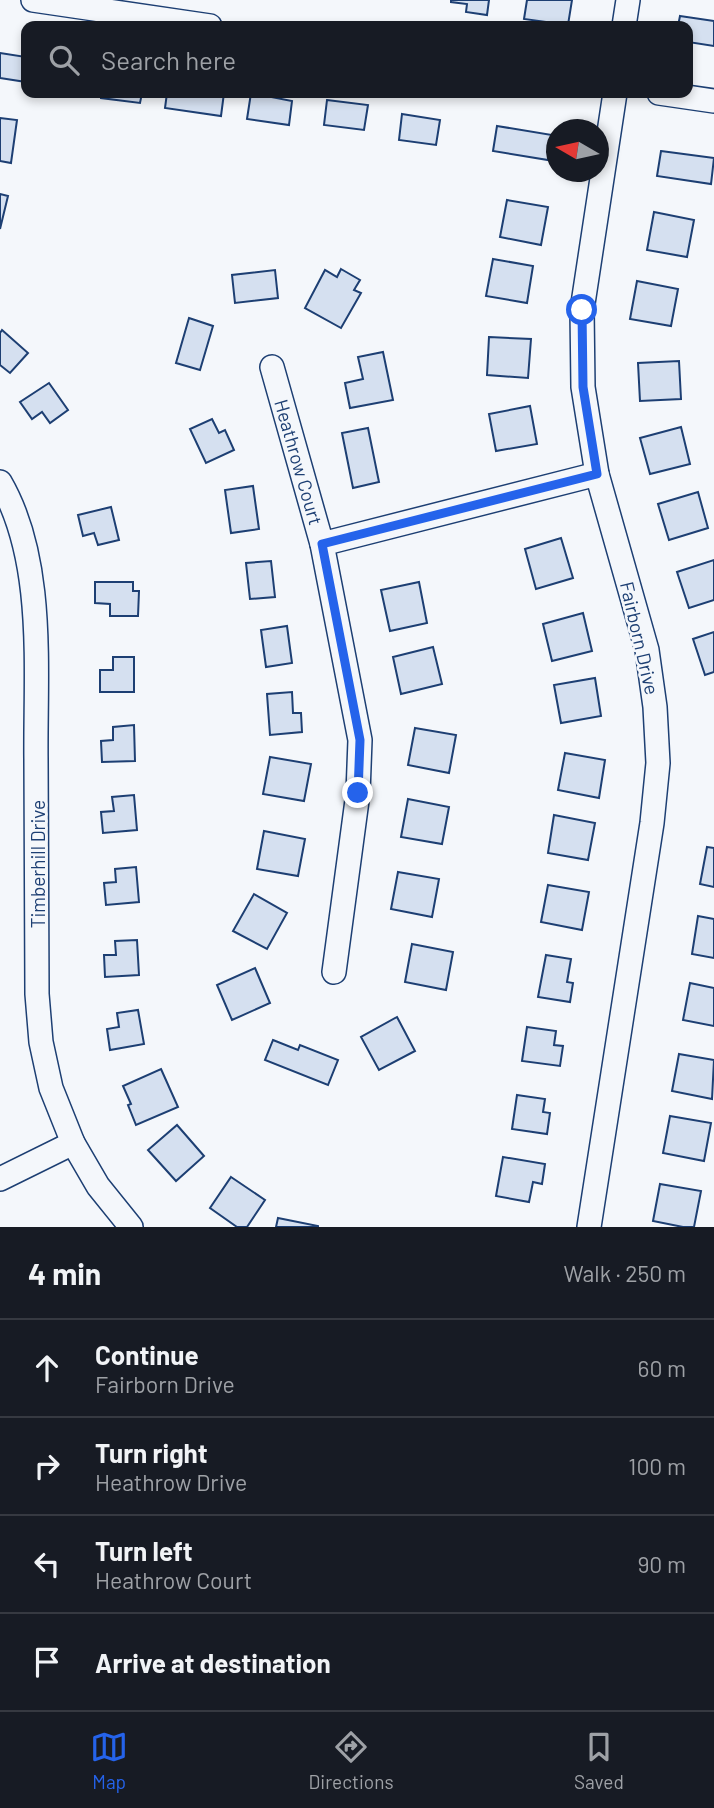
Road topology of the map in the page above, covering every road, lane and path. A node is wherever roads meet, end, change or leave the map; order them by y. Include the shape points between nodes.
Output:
1 (33, 0) edge
2 (628, 0) edge
3 (176, 21) edge
4 (625, 21) edge
5 (614, 98) edge
6 (693, 98) edge
7 (714, 101) edge
8 (272, 367) dead end
9 (597, 474) junction
10 (0, 482) edge
11 (322, 544) junction
12 (334, 972) dead end
13 (73, 1143) junction
14 (0, 1179) edge
15 (131, 1227) edge
16 (589, 1227) edge

1 - 3 street
2 - 4 street
5 - 9 street, Fairborn Drive via 582,310 583,387
6 - 7 street
8 - 11 street, Heathrow Court
9 - 11 street
9 - 16 street, Fairborn Drive via 647,650 658,763
10 - 13 street, Timberhill Drive via 27,549 35,620 41,1042 51,1088
11 - 12 street, Heathrow Court via 360,740 358,793
13 - 14 street
13 - 15 street, Timberhill Drive via 98,1186

